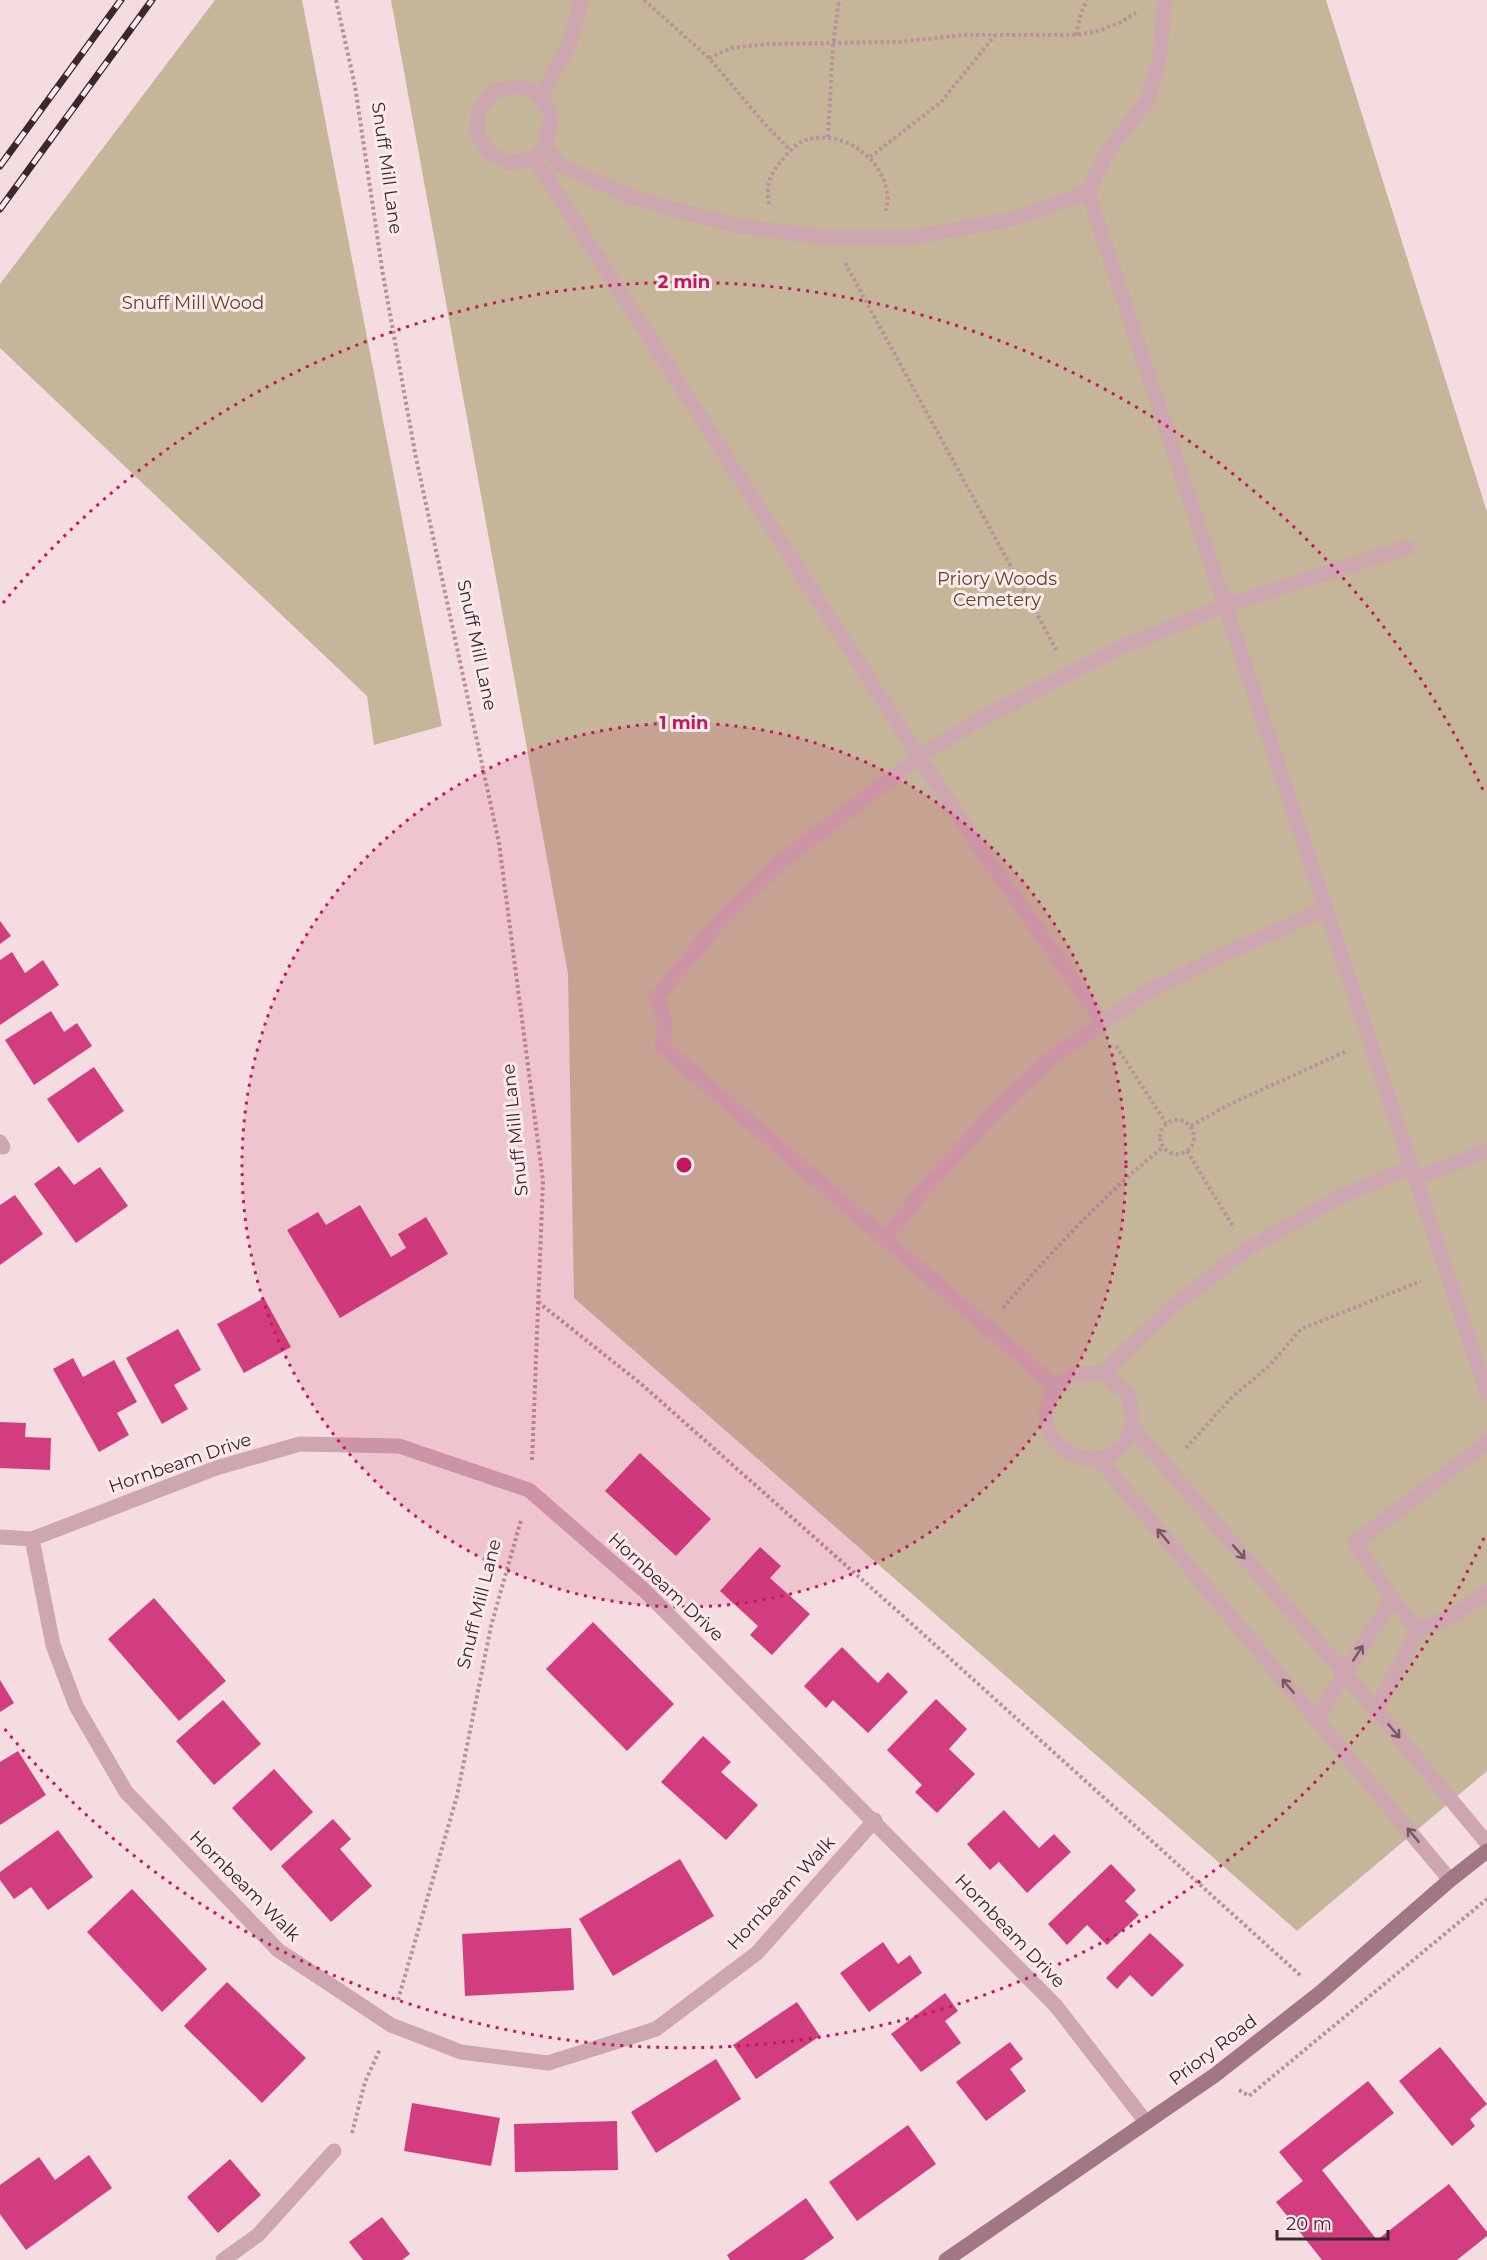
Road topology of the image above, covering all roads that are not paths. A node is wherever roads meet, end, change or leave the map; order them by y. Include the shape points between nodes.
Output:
1 (581, 0) edge
2 (1165, 5) edge
3 (540, 96) junction
4 (546, 147) junction
5 (534, 158) junction
6 (1088, 192) junction
7 (1408, 547) dead end
8 (1227, 605) junction
9 (919, 756) junction
10 (1325, 909) junction
11 (1103, 1022) junction
12 (1487, 1151) edge
13 (1413, 1173) junction
14 (885, 1239) junction
15 (1103, 1373) junction
16 (1055, 1386) junction
17 (1487, 1394) edge
18 (1133, 1428) junction
19 (1487, 1440) edge
20 (1099, 1459) junction
21 (0, 1537) edge
22 (32, 1539) junction
23 (1487, 1592) edge
24 (1392, 1599) junction
25 (1418, 1630) junction
26 (1345, 1674) junction
27 (1376, 1710) junction
28 (1316, 1719) junction
29 (875, 1820) junction
30 (1487, 1843) edge
31 (1487, 1851) edge
32 (1450, 1880) junction
33 (1146, 2122) junction
34 (334, 2151) road end
35 (223, 2260) edge
36 (946, 2260) edge

1 - 3 street via 569,46
2 - 6 street via 1159,60 1147,102 1109,149
3 - 4 street via 552,116
3 - 5 street via 519,86 495,91 479,109 477,132 489,153 510,163
4 - 5 street
4 - 6 street via 560,165 634,198 734,225 831,237 915,237 1017,218
5 - 9 street
6 - 8 street
7 - 8 street
8 - 9 street via 1119,648 973,723
8 - 10 street
9 - 11 street
9 - 14 street via 782,861 720,921 656,998 666,1028 662,1046
10 - 11 street via 1150,990
10 - 13 street
11 - 14 street via 1050,1059 990,1117
12 - 13 street
13 - 15 street via 1340,1197 1247,1249 1173,1306
13 - 17 street
14 - 16 street
15 - 16 street via 1072,1375
15 - 18 street via 1129,1395
16 - 20 street via 1046,1417 1054,1441 1076,1458
18 - 20 street via 1118,1450
18 -> 26 street
19 - 24 street via 1354,1543
28 -> 20 street
21 - 22 street, Hornbeam Drive
22 - 29 street, Hornbeam Drive via 216,1468 300,1444 399,1446 529,1490 646,1592
22 - 29 street, Hornbeam Walk via 53,1645 76,1706 126,1792 278,1950 391,2025 461,2052 548,2063 656,2029 757,1953
23 - 25 street via 1454,1616
24 - 25 street
26 -> 24 street
25 - 27 street
26 - 27 street
26 - 28 street
27 -> 30 street
32 -> 28 street
29 - 33 street, Hornbeam Drive via 1056,2006
31 - 32 street, Priory Road
32 - 33 street, Priory Road via 1320,1993 1215,2075
33 - 36 street, Priory Road
34 - 35 street via 258,2235

